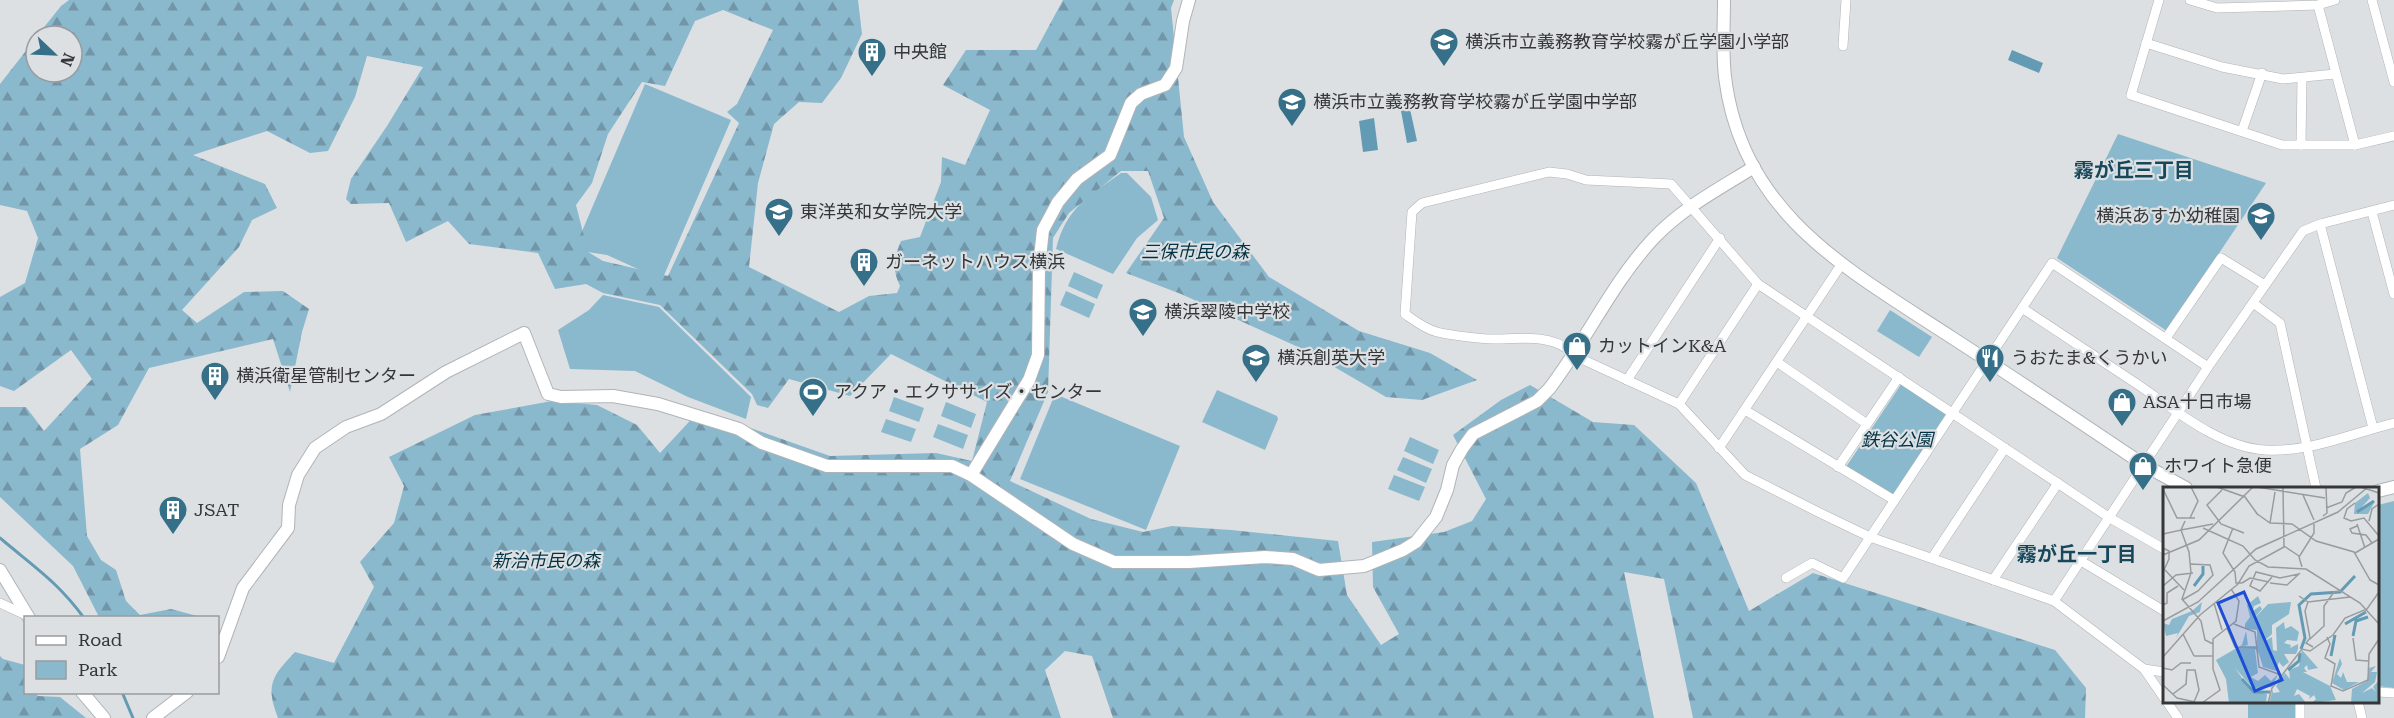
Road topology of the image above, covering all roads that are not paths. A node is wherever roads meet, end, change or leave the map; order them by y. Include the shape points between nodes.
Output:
1 (1189, 0) edge
2 (1724, 0) edge
3 (1846, 0) edge
4 (2159, 0) edge
5 (2190, 0) edge
6 (2335, 0) edge
7 (2372, 0) edge
8 (2318, 5) junction
9 (2146, 43) junction
10 (1843, 46) dead end
11 (2262, 73) junction
12 (2335, 74) junction
13 (2302, 79) junction
14 (2394, 82) edge
15 (2242, 131) junction
16 (2394, 136) edge
17 (2301, 145) junction
18 (2355, 145) junction
19 (1754, 167) junction
20 (1691, 205) junction
21 (2394, 205) edge
22 (2372, 212) junction
23 (2320, 224) junction
24 (1720, 238) junction
25 (1841, 265) junction
26 (1758, 284) junction
27 (2265, 285) junction
28 (2394, 294) edge
29 (2253, 303) junction
30 (2022, 308) junction
31 (1807, 318) junction
32 (2166, 338) junction
33 (1573, 355) junction
34 (1988, 360) junction
35 (1777, 362) junction
36 (2208, 367) junction
37 (1899, 377) junction
38 (1627, 380) junction
39 (1679, 404) junction
40 (1745, 410) junction
41 (2179, 412) junction
42 (1953, 413) junction
43 (2394, 423) edge
44 (1867, 424) junction
45 (2373, 428) junction
46 (2307, 446) junction
47 (1719, 448) junction
48 (2005, 448) junction
49 (2144, 465) junction
50 (1838, 467) junction
51 (971, 475) junction
52 (2058, 483) junction
53 (2182, 487) edge
54 (2316, 487) edge
55 (2394, 487) edge
56 (2379, 491) edge
57 (1894, 500) junction
58 (2110, 518) junction
59 (1870, 537) junction
60 (2163, 548) edge
61 (1932, 558) junction
62 (2080, 561) junction
63 (0, 570) edge
64 (1786, 578) dead end
65 (1993, 580) junction
66 (2054, 601) junction
67 (0, 603) edge
68 (2163, 610) edge
69 (27, 616) edge
70 (28, 616) edge
71 (219, 654) edge
72 (2144, 669) junction
73 (2163, 672) edge
74 (2379, 692) edge
75 (2394, 693) edge
76 (83, 694) edge
77 (187, 694) edge
78 (2163, 696) edge
79 (2168, 703) edge
80 (2358, 703) edge
81 (104, 718) edge
82 (153, 718) edge
83 (2178, 718) edge
84 (2362, 718) edge

1 - 51 street via 1176,68 1166,85 1141,94 1131,103 1110,155 1077,179 1058,202 1043,230 1038,355 1029,380
2 - 19 street via 1723,40 1729,99
3 - 10 street
4 - 9 street
5 - 8 street via 2217,8
6 - 8 street
7 - 14 street
8 - 12 street
9 - 11 street via 2222,67
9 - 15 street via 2131,95
11 - 13 street
11 - 15 street
12 - 13 street
12 - 18 street
13 - 17 street
15 - 17 street via 2282,145
16 - 18 street
17 - 18 street
19 - 20 street
19 - 25 street via 1776,202
20 - 24 street
20 - 33 street via 1635,260
20 - 33 street via 1671,184 1586,180 1549,172 1422,203 1412,212 1405,314 1438,333 1548,341
21 - 22 street
22 - 23 street
22 - 28 street
23 - 27 street via 2303,231
23 - 45 street
24 - 26 street
24 - 38 street
25 - 31 street
25 - 34 street
26 - 31 street
26 - 39 street
27 - 29 street
27 - 32 street via 2221,258
29 - 36 street
29 - 46 street via 2280,323
30 - 32 street via 2052,263
30 - 34 street
30 - 41 street
31 - 35 street
31 - 37 street
32 - 36 street
33 - 38 street
33 - 51 street via 1537,401 1473,434 1453,465 1436,517 1416,542 1364,566 1319,570 1293,559 1265,557 1114,562 1073,544
34 - 42 street
34 - 49 street
35 - 40 street
35 - 44 street
36 - 41 street
37 - 42 street
37 - 44 street
38 - 39 street
39 - 47 street
40 - 47 street
40 - 50 street
41 - 46 street via 2240,445 2272,450
41 - 49 street
42 - 48 street
42 - 57 street
43 - 45 street
44 - 50 street
45 - 46 street
46 - 54 street
47 - 59 street via 1745,475
48 - 52 street
48 - 61 street
49 - 53 street
49 - 58 street
50 - 57 street
51 - 71 street via 952,466 827,466 762,443 740,429 658,404 613,396 548,394 524,333 446,372 381,414 346,427 315,448 298,475 289,505 288,528 243,588
52 - 58 street
52 - 65 street
55 - 56 street
57 - 59 street
58 - 60 street
58 - 62 street
59 - 61 street
59 - 64 street via 1843,578 1812,563
61 - 65 street
62 - 66 street
62 - 68 street
63 - 70 street
65 - 66 street
66 - 72 street
67 - 69 street
72 - 73 street
72 - 78 street
74 - 75 street
76 - 81 street
77 - 82 street
79 - 83 street
80 - 84 street

